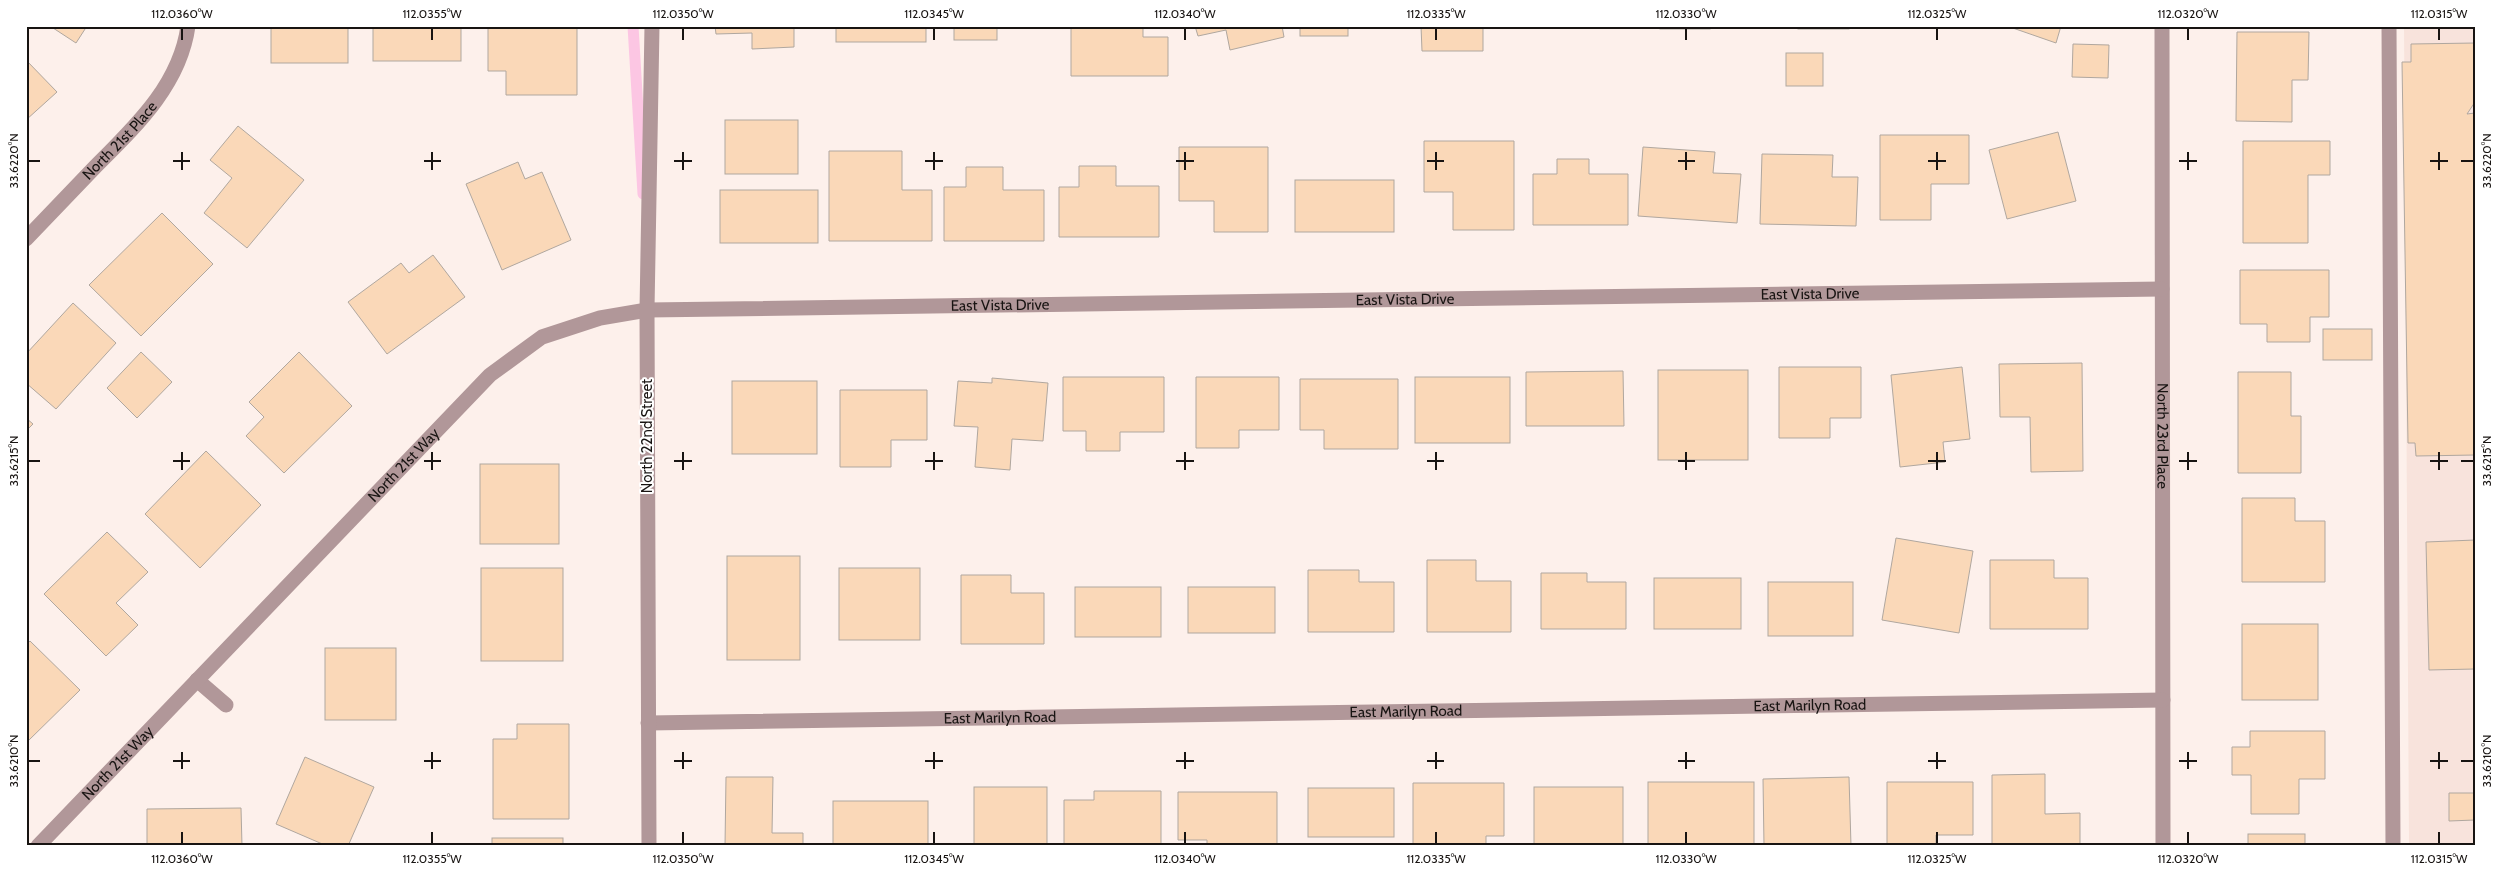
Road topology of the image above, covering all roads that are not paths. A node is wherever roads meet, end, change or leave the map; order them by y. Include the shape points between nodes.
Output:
1 (188, 26) edge
2 (652, 26) edge
3 (2162, 26) edge
4 (2389, 26) edge
5 (26, 239) edge
6 (2162, 289) junction
7 (647, 310) junction
8 (197, 680) junction
9 (2163, 700) junction
10 (226, 706) dead end
11 (648, 724) junction
12 (38, 846) edge
13 (649, 846) edge
14 (2163, 846) edge
15 (2393, 846) edge

1 - 5 street, North 21st Place via 185,45 173,72 148,113
2 - 7 street, North 22nd Street
3 - 6 street, North 23rd Place
4 - 15 street
6 - 7 street, East Vista Drive
6 - 9 street, North 23rd Place
7 - 8 street, North 21st Way via 600,318 542,337 490,374
7 - 11 street, North 22nd Street
8 - 10 street
8 - 12 street, North 21st Way
9 - 11 street, East Marilyn Road
9 - 14 street, North 23rd Place
11 - 13 street, North 22nd Street

